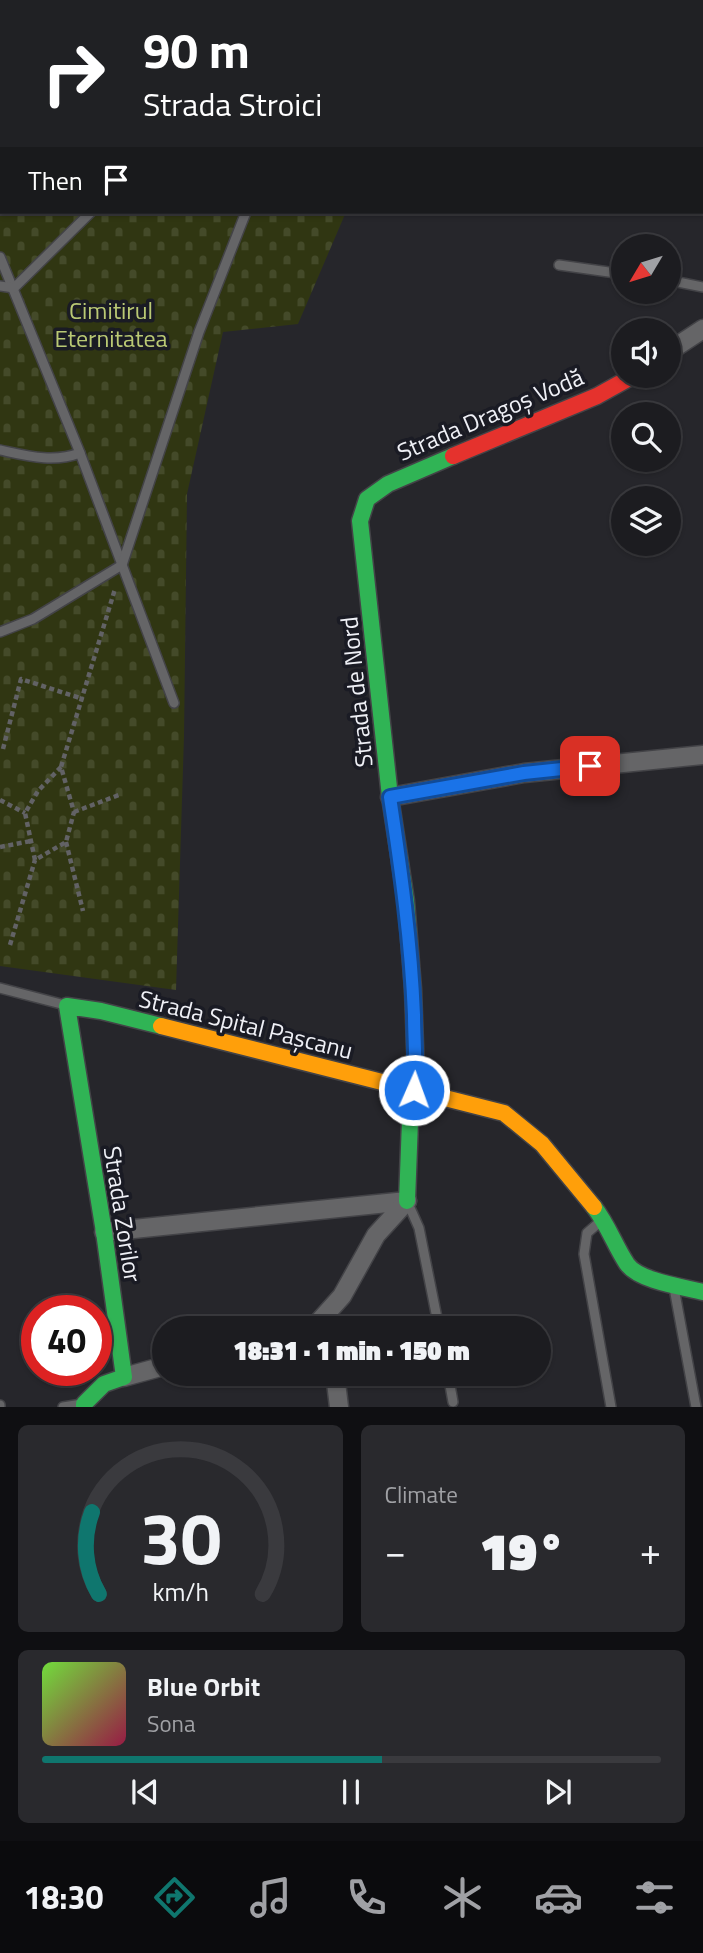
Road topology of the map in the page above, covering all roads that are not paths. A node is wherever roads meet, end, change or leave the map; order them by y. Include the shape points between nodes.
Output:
1 (89, 214) edge
2 (245, 214) edge
3 (0, 257) edge
4 (559, 265) dead end
5 (611, 272) edge
6 (681, 283) edge
7 (0, 286) edge
8 (703, 287) edge
9 (14, 288) junction
10 (703, 330) edge
11 (681, 344) edge
12 (611, 388) edge
13 (0, 450) edge
14 (80, 453) junction
15 (368, 499) joint
16 (122, 565) junction
17 (0, 632) edge
18 (174, 703) dead end
19 (703, 755) edge
20 (390, 797) junction
21 (0, 988) edge
22 (67, 1006) junction
23 (414, 1090) junction
24 (407, 1201) junction
25 (603, 1219) junction
26 (104, 1232) junction
27 (673, 1286) junction
28 (703, 1292) edge
29 (323, 1316) edge
30 (437, 1316) edge
31 (152, 1369) edge
32 (124, 1377) junction
33 (336, 1386) edge
34 (450, 1386) edge
35 (453, 1402) dead end
36 (84, 1406) edge
37 (63, 1407) edge
38 (339, 1407) edge
39 (611, 1407) edge
40 (696, 1407) edge

1 - 9 lane
2 - 16 lane via 199,332
3 - 9 lane
4 - 5 lane
6 - 8 lane
7 - 9 lane
9 - 14 lane
10 - 11 street
12 - 15 street, Strada Dragoș Vodă via 388,484
13 - 14 lane via 41,458
14 - 16 lane
15 - 20 street, Strada de Nord via 360,521
16 - 17 lane via 33,620
16 - 18 lane
19 - 20 street via 524,773
20 - 23 street, Strada de Nord via 406,901
21 - 22 lane
22 - 23 street, Strada Spital Pașcanu
22 - 26 street, Strada Zorilor
23 - 24 street
23 - 25 street, Strada Spital Pașcanu via 504,1113 542,1144
24 - 26 street
24 - 29 street via 376,1235 342,1296
24 - 30 lane via 419,1228
25 - 27 street, Strada Spital Pașcanu via 629,1267
25 - 39 lane via 587,1233 584,1254
26 - 32 street, Strada Zorilor
27 - 28 street, Strada Spital Pașcanu
27 - 40 lane
31 - 32 street
32 - 36 street via 104,1384
33 - 38 street
34 - 35 lane
36 - 37 lane

